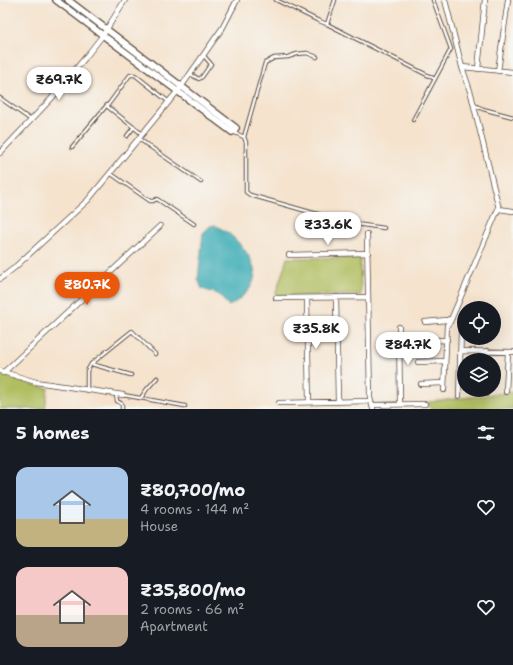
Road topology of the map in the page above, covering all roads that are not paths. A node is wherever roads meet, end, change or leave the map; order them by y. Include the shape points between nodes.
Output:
1 (56, 0) edge
2 (68, 0) edge
3 (126, 0) edge
4 (237, 0) edge
5 (276, 0) edge
6 (335, 0) edge
7 (433, 0) edge
8 (444, 0) edge
9 (485, 0) edge
10 (508, 0) edge
11 (327, 24) junction
12 (106, 29) junction
13 (102, 35) junction
14 (203, 55) junction
15 (317, 57) dead end
16 (462, 67) junction
17 (478, 69) junction
18 (498, 71) junction
19 (513, 72) edge
20 (190, 74) junction
21 (435, 79) junction
22 (179, 89) junction
23 (0, 98) edge
24 (169, 102) junction
25 (474, 104) junction
26 (108, 105) junction
27 (513, 117) edge
28 (32, 120) junction
29 (413, 120) dead end
30 (134, 127) junction
31 (234, 130) joint
32 (142, 134) junction
33 (127, 136) dead end
34 (244, 136) junction
35 (138, 139) junction
36 (72, 147) dead end
37 (0, 153) edge
38 (110, 173) junction
39 (201, 182) dead end
40 (499, 208) junction
41 (513, 211) edge
42 (194, 224) dead end
43 (160, 226) dead end
44 (384, 228) dead end
45 (367, 234) dead end
46 (368, 253) junction
47 (289, 255) dead end
48 (0, 279) edge
49 (336, 297) junction
50 (368, 297) junction
51 (276, 298) dead end
52 (307, 298) junction
53 (452, 318) junction
54 (425, 322) dead end
55 (399, 327) dead end
56 (446, 340) junction
57 (414, 341) dead end
58 (461, 345) edge
59 (461, 351) joint
60 (487, 351) joint
61 (511, 352) edge
62 (155, 354) dead end
63 (445, 361) junction
64 (418, 362) dead end
65 (90, 364) junction
66 (2, 372) edge
67 (131, 375) dead end
68 (157, 378) dead end
69 (444, 383) junction
70 (421, 384) dead end
71 (86, 390) junction
72 (444, 390) dead end
73 (506, 392) dead end
74 (116, 394) junction
75 (124, 396) joint
76 (141, 398) junction
77 (309, 402) junction
78 (338, 402) junction
79 (279, 403) dead end
80 (400, 404) junction
81 (425, 404) dead end
82 (372, 405) edge
83 (185, 406) dead end
84 (411, 406) edge
85 (122, 409) edge

1 - 13 street
2 - 12 street
3 - 12 street
4 - 14 street via 223,27
5 - 11 lane
6 - 11 lane
7 - 21 lane via 451,49
8 - 16 street
9 - 17 street
10 - 18 street
11 - 21 lane
12 - 13 street
12 - 22 street
13 - 22 street
13 - 28 street
14 - 20 street
14 - 20 lane via 210,66 200,79
15 - 34 lane via 307,53 298,54 274,58 265,63
16 - 17 street
16 - 25 street
17 - 18 street
18 - 19 street
20 - 22 street
21 - 29 lane
22 - 24 street
22 - 31 street
23 - 28 lane
24 - 26 lane via 131,74
24 - 32 street
25 - 27 lane
25 - 40 street
26 - 30 lane
26 - 36 lane
28 - 37 street
30 - 32 lane
30 - 33 lane
31 - 34 lane
32 - 35 street
34 - 44 lane via 246,192 250,195 349,223
35 - 38 street
35 - 39 lane
38 - 42 lane via 150,201 157,199
38 - 48 street via 88,200
40 - 41 street
40 - 53 street
43 - 66 street
45 - 46 street
46 - 47 street
46 - 50 street
49 - 50 street
49 - 52 street
49 - 78 street
50 - 82 street
51 - 52 street
52 - 77 street
53 - 54 street
53 - 56 street via 448,325
55 - 80 street
56 - 57 street
56 - 63 street
58 - 59 street
59 - 60 street
60 - 61 street
61 - 73 street
62 - 65 lane via 132,331
63 - 64 street
63 - 69 street
65 - 67 lane
65 - 71 lane
66 - 71 street via 36,382
68 - 76 lane
69 - 70 street
69 - 72 street
71 - 74 street
74 - 75 street
74 - 85 lane
75 - 76 lane
76 - 83 lane
77 - 78 street
77 - 79 street
78 - 82 street
80 - 82 street
80 - 84 street
81 - 84 street

